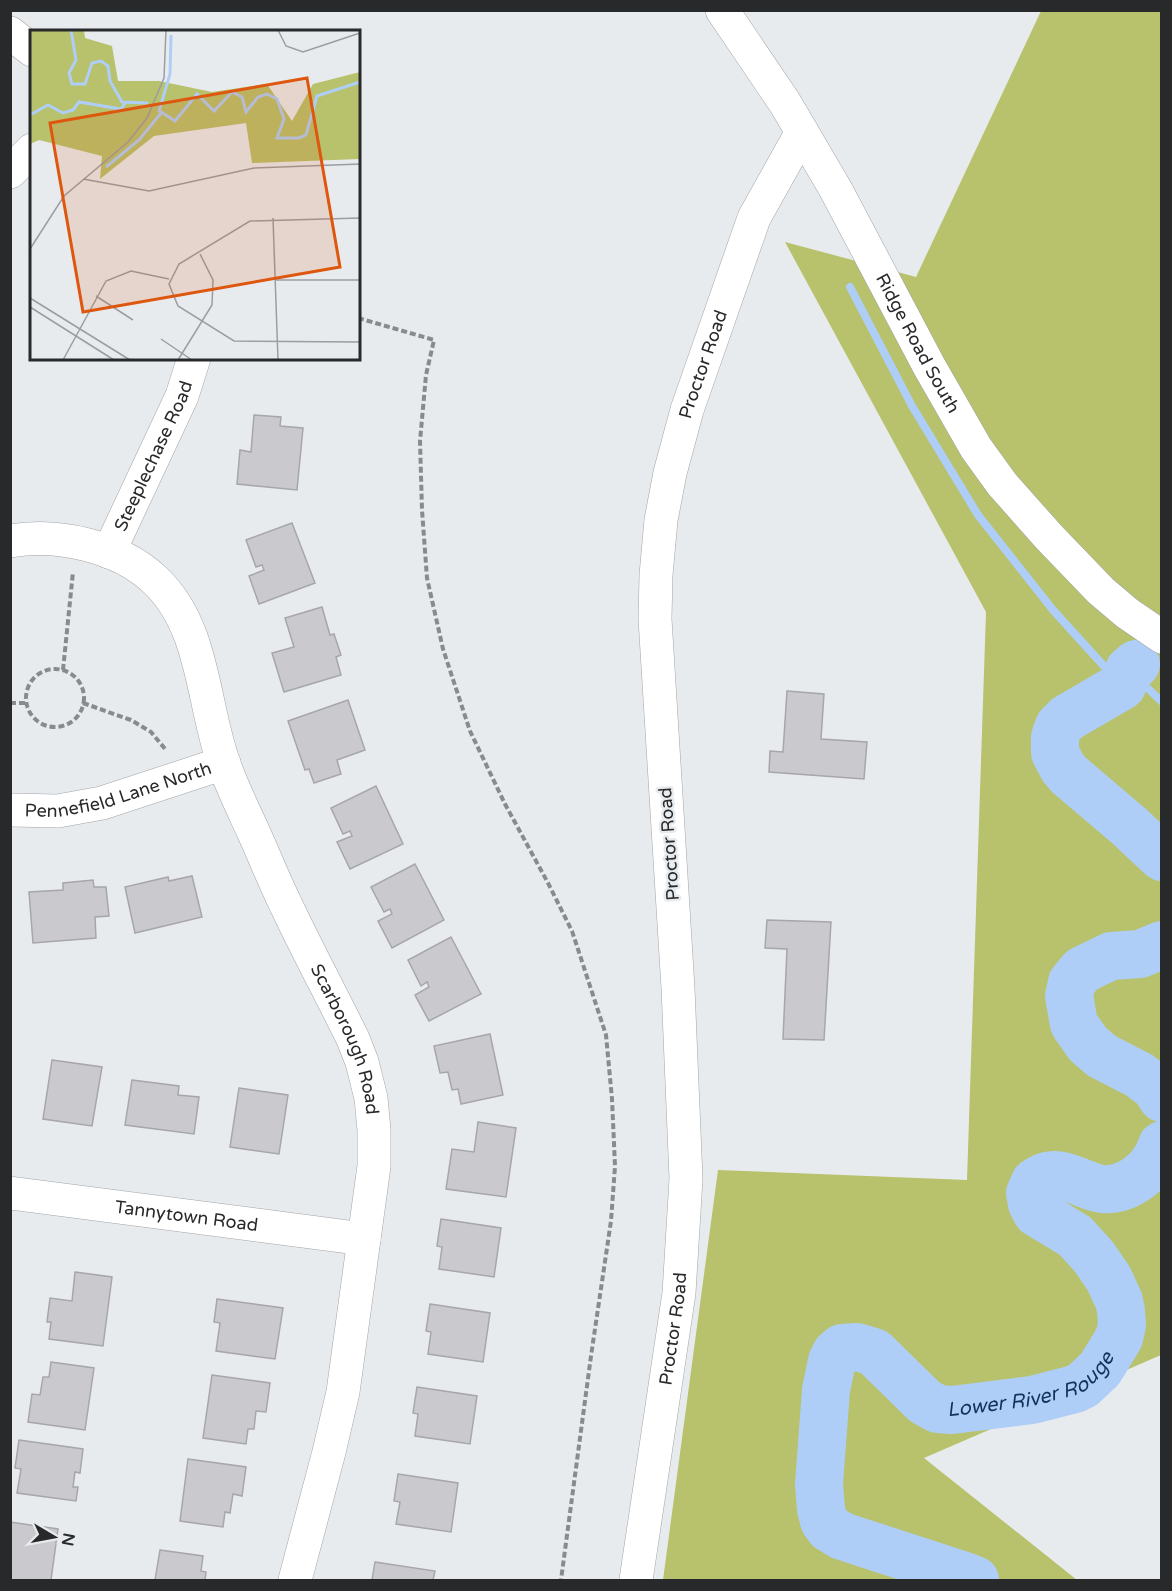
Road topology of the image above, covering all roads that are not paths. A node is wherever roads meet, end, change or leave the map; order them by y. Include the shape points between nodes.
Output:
1 (722, 10) edge
2 (10, 33) edge
3 (30, 48) edge
4 (802, 132) junction
5 (30, 152) edge
6 (10, 172) edge
7 (193, 360) edge
8 (10, 541) edge
9 (95, 547) junction
10 (1161, 637) edge
11 (224, 763) junction
12 (10, 810) edge
13 (10, 1193) edge
14 (364, 1239) junction
15 (295, 1581) edge
16 (636, 1581) edge

1 - 4 street, Ridge Road South
2 - 3 street
4 - 10 street, Ridge Road South via 976,448 1002,484 1101,591
4 - 16 street, Proctor Road via 754,218 687,410 661,520 655,619 686,1179 679,1293
5 - 6 street
7 - 9 street, Steeplechase Road via 182,396
8 - 9 street via 56,539
9 - 11 street, Scarborough Road via 139,567 171,598 195,648
11 - 12 street, Pennefield Lane North via 102,803 58,811
11 - 14 street, Scarborough Road via 285,904 363,1062 374,1130 374,1166
13 - 14 street, Tannytown Road
14 - 15 street, Scarborough Road via 344,1392

